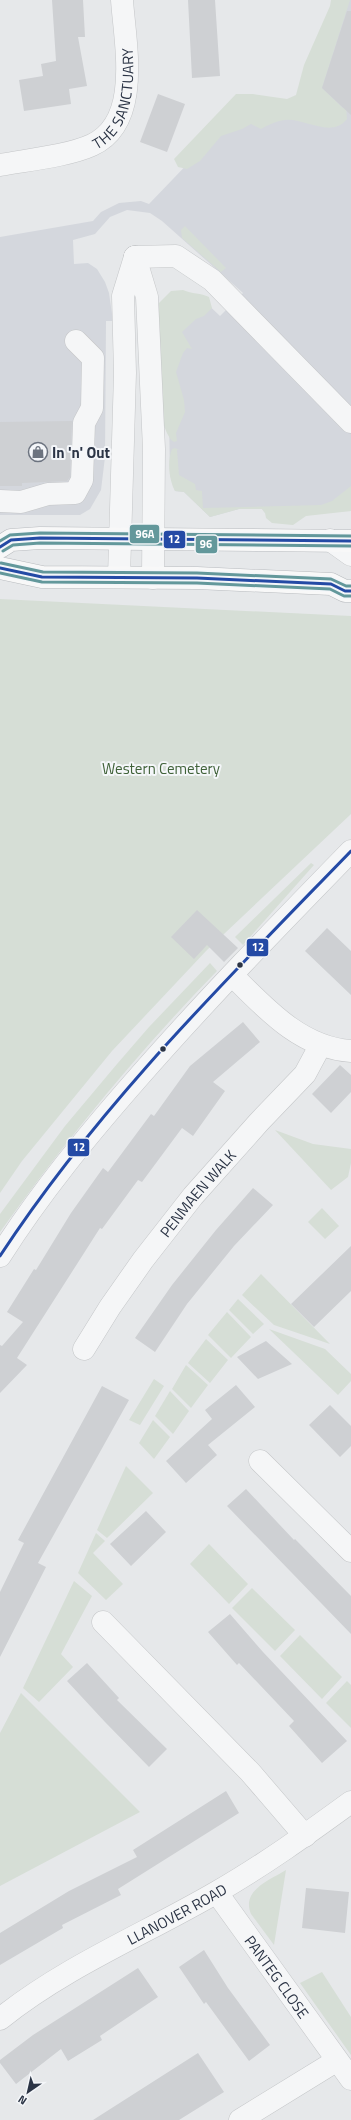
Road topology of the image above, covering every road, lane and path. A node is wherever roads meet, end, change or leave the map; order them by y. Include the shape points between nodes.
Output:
1 (122, 0) edge
2 (0, 165) edge
3 (135, 257) junction
4 (76, 341) dead end
5 (351, 422) edge
6 (0, 501) edge
7 (120, 539) junction
8 (154, 540) junction
9 (340, 541) edge
10 (0, 547) edge
11 (351, 555) edge
12 (0, 568) edge
13 (119, 577) junction
14 (154, 578) junction
15 (351, 591) edge
16 (351, 851) edge
17 (232, 975) junction
18 (320, 1046) junction
19 (351, 1051) edge
20 (0, 1256) edge
21 (84, 1349) dead end
22 (260, 1461) dead end
23 (351, 1551) edge
24 (103, 1622) dead end
25 (351, 1802) edge
26 (305, 1836) junction
27 (217, 1892) junction
28 (0, 2019) edge
29 (336, 2061) junction
30 (351, 2079) edge
31 (240, 2120) edge

1 - 2 street, THE SANCTUARY via 128,84 123,110 109,134 93,145 76,151
3 - 5 street via 176,256 212,280
3 - 7 street via 123,296 125,373
3 - 8 street via 147,297 154,449
4 - 6 street via 93,358 92,408 84,423 80,488 75,493 48,494 21,502
7 - 8 highway
7 - 10 highway via 11,540
7 - 13 street
8 - 9 highway
8 - 14 street
9 - 11 street
12 - 13 highway via 42,577
13 - 14 highway
14 - 15 highway via 331,584
16 - 17 street
17 - 18 street via 300,1036
17 - 20 street via 170,1040 97,1125 46,1189
18 - 19 street
18 - 21 street, PENMAEN WALK via 305,1074 198,1191 143,1260
22 - 23 street
24 - 26 street via 250,1772
25 - 26 street, LLANOVER ROAD
26 - 27 street, LLANOVER ROAD
27 - 28 street, LLANOVER ROAD via 49,1984
27 - 29 street, PANTEG CLOSE
29 - 30 street, PANTEG CLOSE
29 - 31 street

